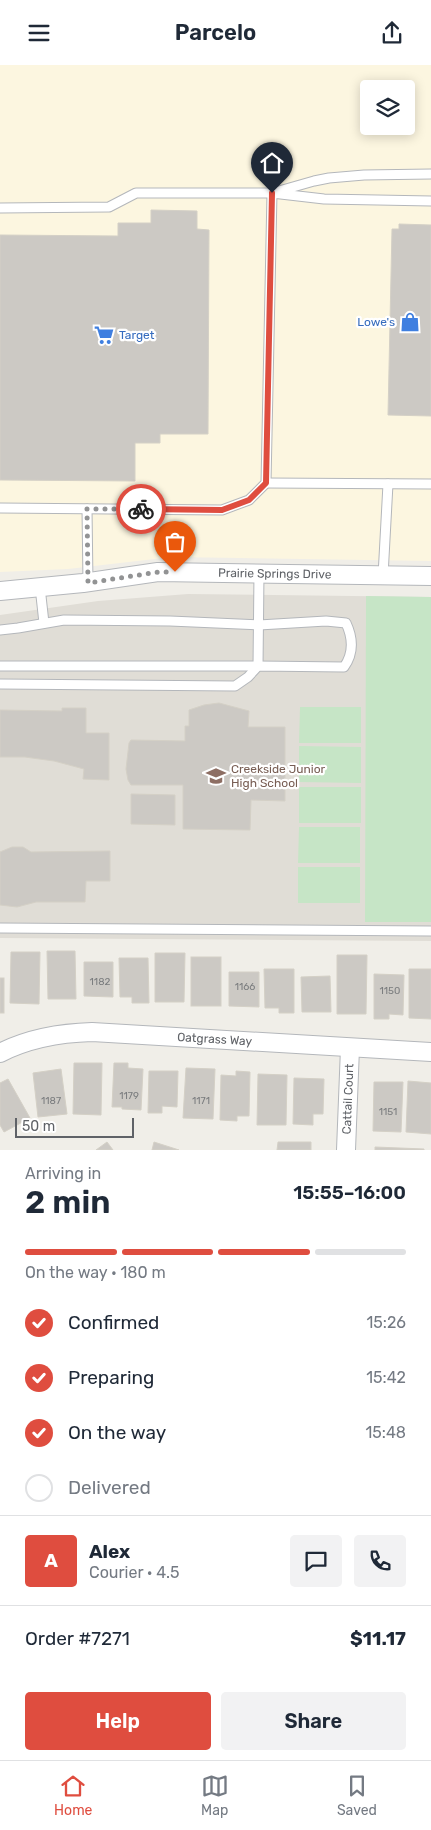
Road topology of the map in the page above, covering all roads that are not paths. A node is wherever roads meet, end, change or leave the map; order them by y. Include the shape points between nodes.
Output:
1 (431, 174) edge
2 (272, 193) junction
3 (431, 201) edge
4 (0, 208) edge
5 (266, 483) junction
6 (388, 484) junction
7 (431, 484) edge
8 (0, 508) edge
9 (87, 509) junction
10 (259, 573) junction
11 (383, 576) junction
12 (431, 576) edge
13 (88, 583) junction
14 (40, 587) junction
15 (0, 591) edge
16 (44, 623) junction
17 (259, 625) junction
18 (0, 629) edge
19 (0, 666) edge
20 (258, 666) junction
21 (0, 684) edge
22 (0, 928) edge
23 (431, 931) edge
24 (350, 1048) junction
25 (431, 1052) edge
26 (0, 1053) edge
27 (346, 1150) edge

1 - 2 lane via 329,178
2 - 3 lane via 324,199
2 - 4 lane via 136,193 109,207
2 - 5 lane
5 - 6 lane
5 - 9 lane via 249,500 222,510
6 - 7 lane
6 - 11 lane
8 - 9 lane
9 - 13 lane
10 - 11 street, Prairie Springs Drive
10 - 13 street, Prairie Springs Drive via 158,572
10 - 17 lane
11 - 12 street, Prairie Springs Drive
13 - 14 street, Prairie Springs Drive
14 - 15 street, Prairie Springs Drive
14 - 16 lane
16 - 17 lane via 64,620
16 - 18 lane
17 - 20 lane
17 - 20 lane via 346,623 351,635 350,658 344,667
19 - 20 lane
20 - 21 lane via 235,685
22 - 23 lane
24 - 25 street, Oatgrass Way
24 - 26 street, Oatgrass Way via 92,1033 52,1035 12,1046
24 - 27 street, Cattail Court

